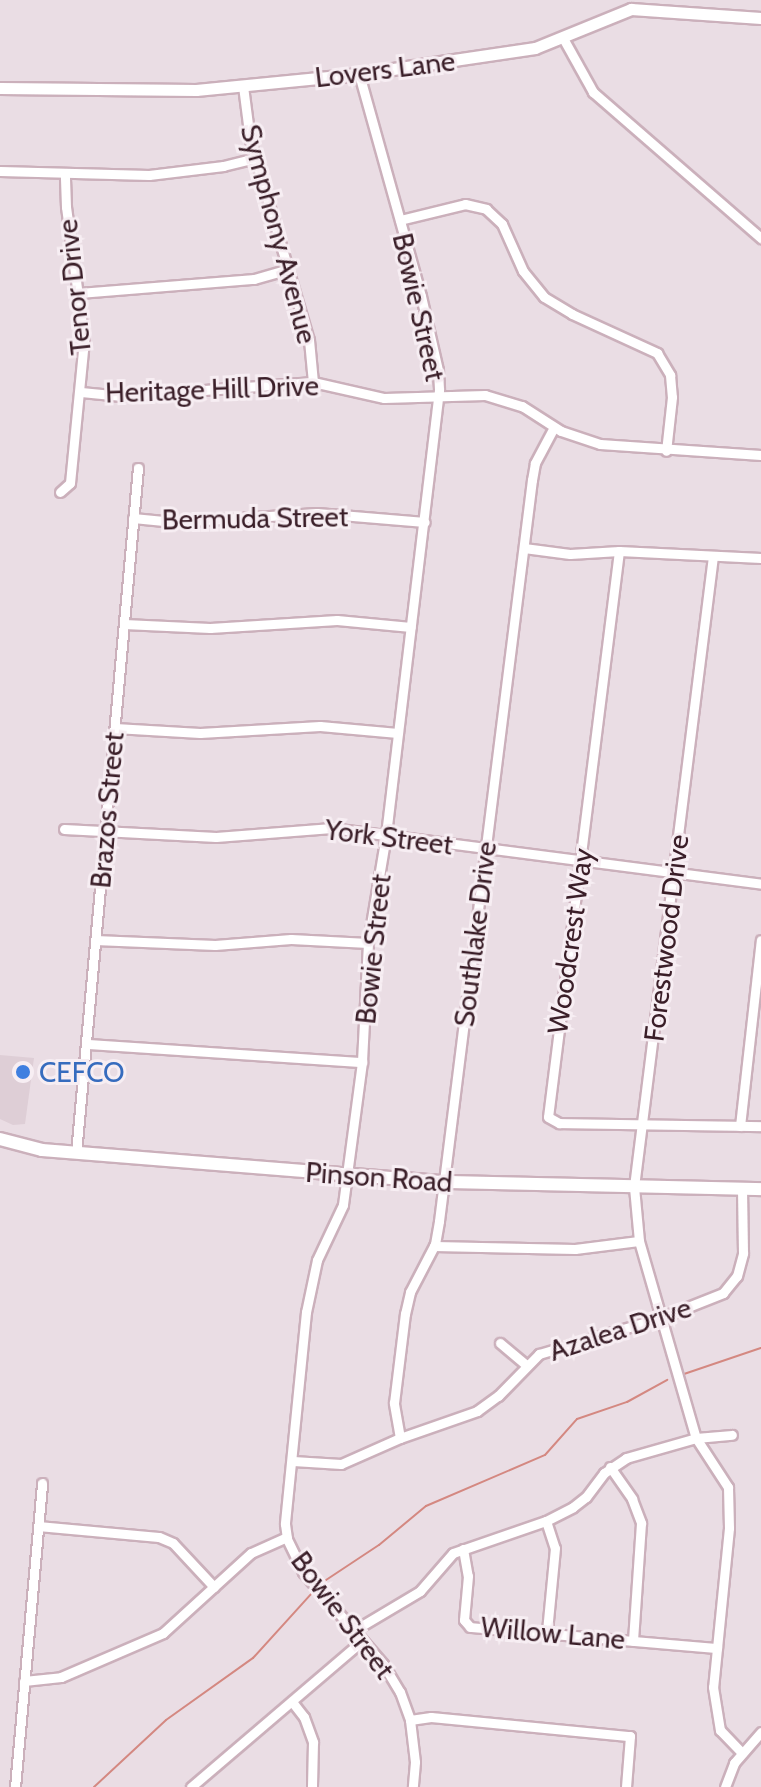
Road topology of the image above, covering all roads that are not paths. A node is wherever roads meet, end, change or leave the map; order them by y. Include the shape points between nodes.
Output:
1 (761, 18) edge
2 (563, 38) junction
3 (359, 74) junction
4 (243, 86) junction
5 (0, 88) edge
6 (255, 158) junction
7 (0, 171) edge
8 (65, 173) junction
9 (400, 220) junction
10 (761, 238) edge
11 (288, 269) junction
12 (79, 293) junction
13 (313, 382) junction
14 (81, 392) junction
15 (439, 394) junction
16 (554, 428) junction
17 (666, 451) junction
18 (761, 455) edge
19 (138, 468) dead end
20 (60, 492) dead end
21 (133, 518) junction
22 (425, 522) junction
23 (524, 548) junction
24 (619, 551) junction
25 (713, 556) junction
26 (761, 558) edge
27 (124, 624) junction
28 (411, 627) junction
29 (115, 728) junction
30 (398, 733) junction
31 (64, 829) dead end
32 (105, 833) junction
33 (386, 835) junction
34 (485, 849) junction
35 (580, 862) junction
36 (674, 873) junction
37 (761, 884) edge
38 (95, 940) junction
39 (761, 940) edge
40 (368, 943) junction
41 (89, 1044) junction
42 (362, 1062) junction
43 (642, 1126) junction
44 (740, 1126) junction
45 (761, 1126) edge
46 (0, 1139) edge
47 (76, 1153) junction
48 (346, 1176) junction
49 (444, 1182) junction
50 (634, 1187) junction
51 (761, 1189) edge
52 (742, 1190) junction
53 (639, 1241) junction
54 (434, 1246) junction
55 (660, 1318) junction
56 (500, 1343) dead end
57 (526, 1365) junction
58 (732, 1435) dead end
59 (400, 1438) junction
60 (696, 1438) junction
61 (293, 1461) junction
62 (610, 1467) junction
63 (42, 1483) dead end
64 (546, 1521) junction
65 (38, 1526) junction
66 (287, 1537) junction
67 (463, 1549) junction
68 (214, 1587) junction
69 (353, 1631) junction
70 (547, 1631) junction
71 (362, 1641) junction
72 (633, 1641) junction
73 (717, 1648) junction
74 (24, 1681) junction
75 (293, 1703) junction
76 (410, 1720) junction
77 (761, 1732) edge
78 (742, 1753) junction
79 (202, 1777) junction
80 (15, 1787) edge
81 (191, 1787) edge
82 (209, 1787) edge
83 (312, 1787) edge
84 (413, 1787) edge
85 (626, 1787) edge
86 (725, 1787) edge

1 - 2 street, Lovers Lane via 631,9
2 - 3 street, Lovers Lane via 518,52
2 - 10 street via 593,92
3 - 4 street, Lovers Lane
3 - 9 street, Bowie Street
4 - 5 street, Lovers Lane
4 - 6 street, Symphony Avenue
6 - 8 street via 164,174
6 - 11 street, Symphony Avenue
7 - 8 street
8 - 12 street, Tenor Drive
9 - 15 street, Bowie Street via 428,324
9 - 17 street via 465,204 486,209 502,224 523,271 544,297 657,353 670,375
11 - 12 street via 254,279
11 - 13 street, Symphony Avenue via 311,349
12 - 14 street, Tenor Drive via 84,340
13 - 14 street, Heritage Hill Drive via 122,396
13 - 15 street, Heritage Hill Drive via 384,398
14 - 20 street, Tenor Drive via 70,483
15 - 16 street, Heritage Hill Drive via 505,399
15 - 22 street, Bowie Street
16 - 17 street, Heritage Hill Drive via 600,444
16 - 23 street, Southlake Drive via 535,463
17 - 18 street, Heritage Hill Drive
19 - 21 street, Brazos Street
21 - 22 street, Bermuda Street via 174,522 317,513
21 - 27 street, Brazos Street
22 - 28 street, Bowie Street
23 - 24 street via 570,554
23 - 34 street, Southlake Drive
24 - 25 street
24 - 35 street, Woodcrest Way
25 - 26 street
25 - 36 street, Forestwood Drive
27 - 28 street via 210,628 337,620
27 - 29 street, Brazos Street
28 - 30 street, Bowie Street
29 - 30 street via 200,733 320,726
29 - 32 street, Brazos Street
30 - 33 street, Bowie Street
31 - 32 street, York Street
32 - 33 street, York Street via 216,837 316,827
32 - 38 street, Brazos Street
33 - 34 street, York Street
33 - 40 street, Bowie Street
34 - 35 street, York Street
34 - 49 street, Southlake Drive
35 - 36 street, York Street
35 - 43 street, Woodcrest Way via 548,1117 559,1123
36 - 37 street, York Street
36 - 43 street, Forestwood Drive
38 - 40 street
38 - 41 street, Brazos Street
39 - 44 street
40 - 42 street, Bowie Street
41 - 42 street
41 - 47 street, Brazos Street
42 - 48 street, Bowie Street
43 - 44 street, Woodcrest Way
43 - 50 street, Forestwood Drive
44 - 45 street, Woodcrest Way
46 - 47 main road, Pinson Road
47 - 48 main road, Pinson Road
48 - 49 main road, Pinson Road
48 - 61 street, Bowie Street via 343,1205 312,1279
49 - 50 main road, Pinson Road
49 - 54 street, Southlake Drive
50 - 52 main road, Pinson Road
50 - 53 street, Forestwood Drive
51 - 52 main road, Pinson Road
52 - 55 street, Azalea Drive via 743,1253 737,1276 714,1299
53 - 54 street via 575,1249
53 - 55 street, Forestwood Drive
54 - 59 street, Southlake Drive via 410,1292 405,1314 394,1403
55 - 57 street, Azalea Drive via 554,1347
55 - 60 street, Forestwood Drive
56 - 57 street
57 - 59 street, Azalea Drive via 488,1405
58 - 60 street
59 - 61 street, Azalea Drive via 341,1464
60 - 62 street
60 - 73 street, Forestwood Drive via 722,1474 729,1495
61 - 66 street, Bowie Street
62 - 64 street via 582,1501
62 - 72 street via 641,1523
63 - 65 street
64 - 67 street
64 - 70 street via 555,1548
65 - 68 street via 159,1537 173,1543
65 - 74 street
66 - 68 street via 263,1546
66 - 69 street, Bowie Street via 303,1572
67 - 69 street via 420,1591
67 - 70 street, Willow Lane via 467,1625
68 - 74 street via 163,1633 61,1677
69 - 71 street, Bowie Street
70 - 72 street, Willow Lane
71 - 75 street
71 - 76 street, Bowie Street via 383,1664
72 - 73 street, Willow Lane
73 - 78 street, Forestwood Drive via 715,1713 720,1730
74 - 80 street
75 - 79 street
75 - 83 street via 313,1742
76 - 84 street, Bowie Street
76 - 85 street via 431,1717 630,1736
77 - 78 street
78 - 86 street
79 - 81 street
79 - 82 street

